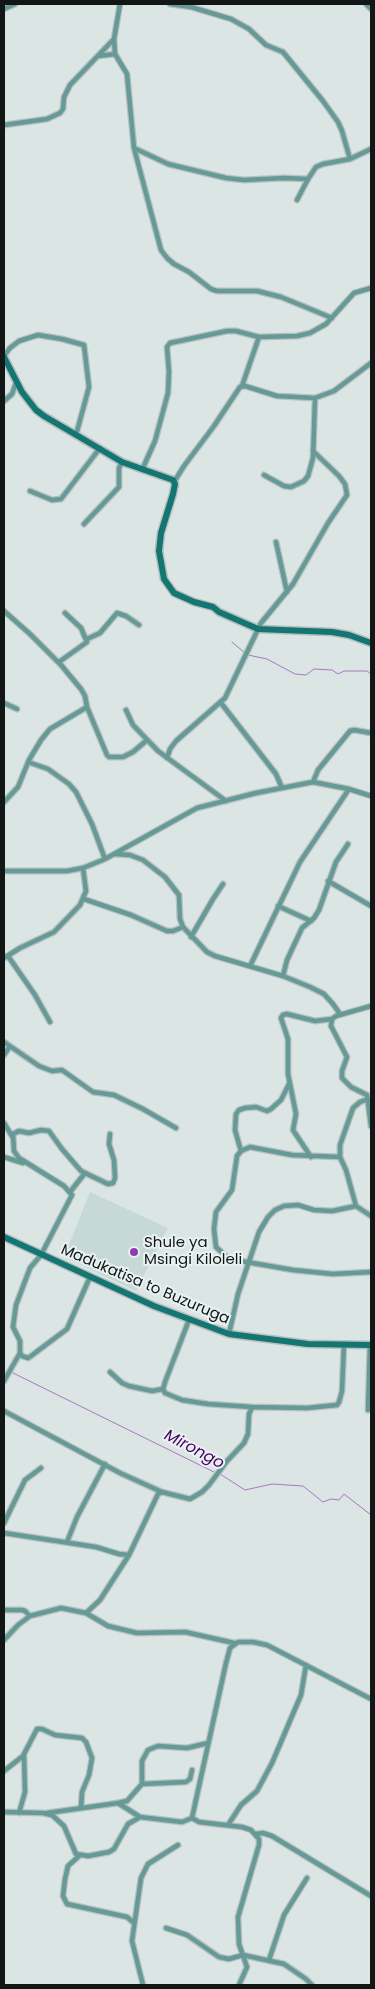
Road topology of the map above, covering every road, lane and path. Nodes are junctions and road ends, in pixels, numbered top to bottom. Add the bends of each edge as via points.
1 (15, 4) edge
2 (120, 4) edge
3 (170, 4) edge
4 (368, 4) edge
5 (4, 9) edge
6 (371, 9) edge
7 (114, 39) junction
8 (115, 54) junction
9 (98, 56) junction
10 (4, 125) edge
11 (134, 148) junction
12 (371, 149) edge
13 (350, 159) junction
14 (308, 179) junction
15 (297, 200) dead end
16 (371, 288) edge
17 (332, 318) junction
18 (258, 338) junction
19 (4, 357) edge
20 (371, 363) edge
21 (16, 383) junction
22 (242, 386) junction
23 (315, 398) junction
24 (4, 401) edge
25 (76, 435) junction
26 (100, 448) junction
27 (313, 451) junction
28 (122, 462) junction
29 (142, 470) junction
30 (264, 475) dead end
31 (174, 482) junction
32 (30, 491) dead end
33 (84, 524) dead end
34 (276, 542) dead end
35 (287, 592) junction
36 (4, 611) edge
37 (65, 613) dead end
38 (139, 625) dead end
39 (258, 629) junction
40 (87, 639) junction
41 (371, 643) edge
42 (58, 662) junction
43 (4, 703) edge
44 (221, 703) junction
45 (87, 707) junction
46 (17, 709) dead end
47 (126, 710) dead end
48 (371, 733) edge
49 (147, 740) junction
50 (167, 758) junction
51 (28, 762) junction
52 (313, 782) junction
53 (282, 788) junction
54 (349, 788) junction
55 (371, 796) edge
56 (226, 801) junction
57 (4, 802) edge
58 (348, 844) dead end
59 (114, 854) junction
60 (105, 859) junction
61 (83, 868) junction
62 (4, 871) edge
63 (328, 882) junction
64 (224, 884) dead end
65 (84, 899) junction
66 (278, 906) junction
67 (371, 906) edge
68 (311, 921) junction
69 (183, 928) junction
70 (191, 937) junction
71 (6, 957) edge
72 (250, 966) junction
73 (283, 976) junction
74 (371, 1006) edge
75 (340, 1014) junction
76 (332, 1019) junction
77 (50, 1022) dead end
78 (4, 1042) edge
79 (10, 1046) junction
80 (4, 1055) edge
81 (290, 1083) junction
82 (368, 1099) junction
83 (4, 1123) edge
84 (371, 1126) edge
85 (176, 1128) dead end
86 (110, 1134) dead end
87 (13, 1137) junction
88 (241, 1151) junction
89 (4, 1157) edge
90 (311, 1157) junction
91 (340, 1157) junction
92 (24, 1163) junction
93 (85, 1173) junction
94 (70, 1192) junction
95 (356, 1206) junction
96 (371, 1216) edge
97 (4, 1237) edge
98 (41, 1255) junction
99 (250, 1261) junction
100 (371, 1272) edge
101 (90, 1277) junction
102 (189, 1320) junction
103 (229, 1334) junction
104 (344, 1344) junction
105 (371, 1345) edge
106 (20, 1352) junction
107 (110, 1372) dead end
108 (4, 1381) edge
109 (163, 1389) junction
110 (252, 1408) junction
111 (368, 1410) dead end
112 (4, 1411) edge
113 (105, 1464) junction
114 (41, 1468) dead end
115 (162, 1492) junction
116 (4, 1523) edge
117 (4, 1533) edge
118 (67, 1542) junction
119 (129, 1555) junction
120 (4, 1610) edge
121 (86, 1613) junction
122 (30, 1616) junction
123 (4, 1640) edge
124 (234, 1643) junction
125 (306, 1666) junction
126 (371, 1700) edge
127 (208, 1743) junction
128 (24, 1755) junction
129 (192, 1770) dead end
130 (4, 1771) edge
131 (142, 1784) junction
132 (118, 1803) junction
133 (82, 1808) junction
134 (4, 1812) edge
135 (19, 1813) junction
136 (44, 1813) junction
137 (140, 1817) junction
138 (192, 1818) junction
139 (228, 1825) junction
140 (256, 1834) junction
141 (178, 1846) dead end
142 (79, 1856) junction
143 (307, 1878) dead end
144 (371, 1896) edge
145 (134, 1924) junction
146 (166, 1928) dead end
147 (243, 1955) junction
148 (269, 1960) junction
149 (143, 1985) edge
150 (239, 1985) edge
151 (312, 1985) edge

1 - 5 street
2 - 7 street
3 - 13 street via 231,19 249,29 266,45 283,52 338,122
4 - 6 street
7 - 8 street
7 - 9 street
8 - 9 street
8 - 11 street via 127,79
9 - 10 street via 70,85 60,114
11 - 14 street via 168,164 226,178
11 - 17 street via 157,240 167,258 211,289 257,291
12 - 13 street
13 - 14 street via 316,167
14 - 15 street
16 - 17 street via 354,293
17 - 18 street via 310,334
18 - 22 street
18 - 29 street via 227,331 168,345 168,393
19 - 21 street
19 - 25 street via 19,341 38,335 84,345 89,387
20 - 23 street via 334,391
21 - 24 street via 12,394
21 - 25 street via 36,410
22 - 23 street via 277,396
22 - 31 street
23 - 27 street
25 - 26 street
26 - 28 street
26 - 32 street via 61,499 52,500
27 - 30 street via 308,476 296,485 284,486
27 - 35 street via 339,476 347,495
28 - 29 street
28 - 33 street via 120,486
29 - 31 street
31 - 39 street via 159,542 161,572 167,586 184,598 212,607
34 - 35 street
35 - 39 street
36 - 42 street
37 - 40 street via 81,628
38 - 40 street via 117,613 100,633
39 - 41 street via 332,632
39 - 44 street
40 - 42 street via 82,647
42 - 45 street via 82,689
43 - 46 street
44 - 50 street via 176,741
44 - 53 street via 276,774
45 - 49 street via 109,757 129,755
45 - 51 street via 50,729
47 - 49 street via 133,725
48 - 52 street via 350,731 318,770
49 - 50 street
50 - 56 street
51 - 57 street via 18,787
51 - 60 street via 48,769 72,788 92,824
52 - 53 street
52 - 54 street
53 - 56 street
54 - 55 street
54 - 66 street via 300,862
56 - 59 street via 187,813
58 - 63 street
59 - 60 street
59 - 69 street via 136,857 165,877 178,895
60 - 61 street
61 - 62 street
61 - 65 street
63 - 67 street
63 - 68 street via 324,899
64 - 70 street
65 - 69 street via 167,931
65 - 71 street via 54,932
66 - 68 street
66 - 72 street
68 - 73 street via 302,928
69 - 70 street
70 - 72 street via 214,956
71 - 77 street via 35,995
72 - 73 street
73 - 75 street via 324,994
74 - 75 street
75 - 76 street
76 - 81 street via 315,1021 287,1014 282,1016 288,1039
76 - 82 street via 331,1026 347,1057 342,1078
78 - 79 street
79 - 80 street
79 - 85 street via 39,1066 52,1072 62,1070 93,1092 114,1095
81 - 88 street via 281,1100 271,1109 245,1108 236,1114 235,1130
81 - 90 street via 296,1118 292,1130
82 - 84 street
82 - 91 street via 353,1108 340,1145
83 - 87 street
86 - 93 street via 109,1144 115,1163 114,1182 108,1184
87 - 92 street via 14,1151
87 - 93 street via 19,1131 49,1131
88 - 90 street via 250,1147
88 - 99 street via 236,1161 232,1190 216,1212 214,1240 225,1257
89 - 92 street
90 - 91 street
91 - 95 street
92 - 94 street
93 - 94 street
94 - 98 street via 71,1198
95 - 96 street
95 - 99 street via 314,1210 298,1205 275,1210 259,1232
97 - 98 street, Madukatisa to Buzuruga
98 - 101 street, Madukatisa to Buzuruga
98 - 106 street via 30,1268 16,1305 13,1321
99 - 100 street via 333,1274
99 - 103 street via 232,1313
101 - 102 street, Madukatisa to Buzuruga
101 - 106 street via 65,1332 28,1358
102 - 103 street, Madukatisa to Buzuruga
102 - 109 street
103 - 104 street, Madukatisa to Buzuruga via 280,1342
104 - 105 street, Madukatisa to Buzuruga
104 - 110 street via 342,1391 337,1405
105 - 111 street
106 - 108 street
107 - 109 street via 129,1386 152,1391
109 - 110 street via 169,1396 182,1400
110 - 115 street via 244,1443 202,1492 190,1499
112 - 113 street
113 - 115 street
113 - 118 street via 76,1517
114 - 116 street via 25,1480
115 - 119 street via 156,1498
117 - 118 street
118 - 119 street
119 - 121 street via 100,1600
120 - 122 street via 25,1610
121 - 122 street via 61,1608
121 - 124 street via 108,1626 137,1633 185,1632
122 - 123 street
124 - 125 street via 243,1641 267,1646
124 - 127 street via 226,1663
125 - 126 street
125 - 139 street via 301,1695 275,1758 257,1790 241,1805
127 - 131 street via 187,1748 158,1746 148,1750 142,1762
127 - 138 street
128 - 130 street
128 - 133 street via 37,1729 84,1739 92,1758 82,1792
128 - 135 street via 25,1792
129 - 131 street via 186,1782
131 - 132 street via 128,1801
132 - 133 street
132 - 137 street
133 - 136 street
134 - 135 street
135 - 136 street
136 - 142 street via 60,1822
137 - 138 street via 182,1822
137 - 142 street via 131,1822 114,1849
138 - 139 street via 199,1822
139 - 140 street
140 - 144 street via 272,1836
140 - 147 street via 259,1845 238,1917 239,1944
141 - 145 street via 152,1860 142,1872
142 - 145 street via 68,1866 63,1896 67,1904 127,1917
143 - 148 street via 284,1916
145 - 149 street via 132,1941
146 - 147 street via 189,1936 219,1957 229,1959
147 - 148 street
147 - 150 street via 247,1967
148 - 151 street via 288,1966

